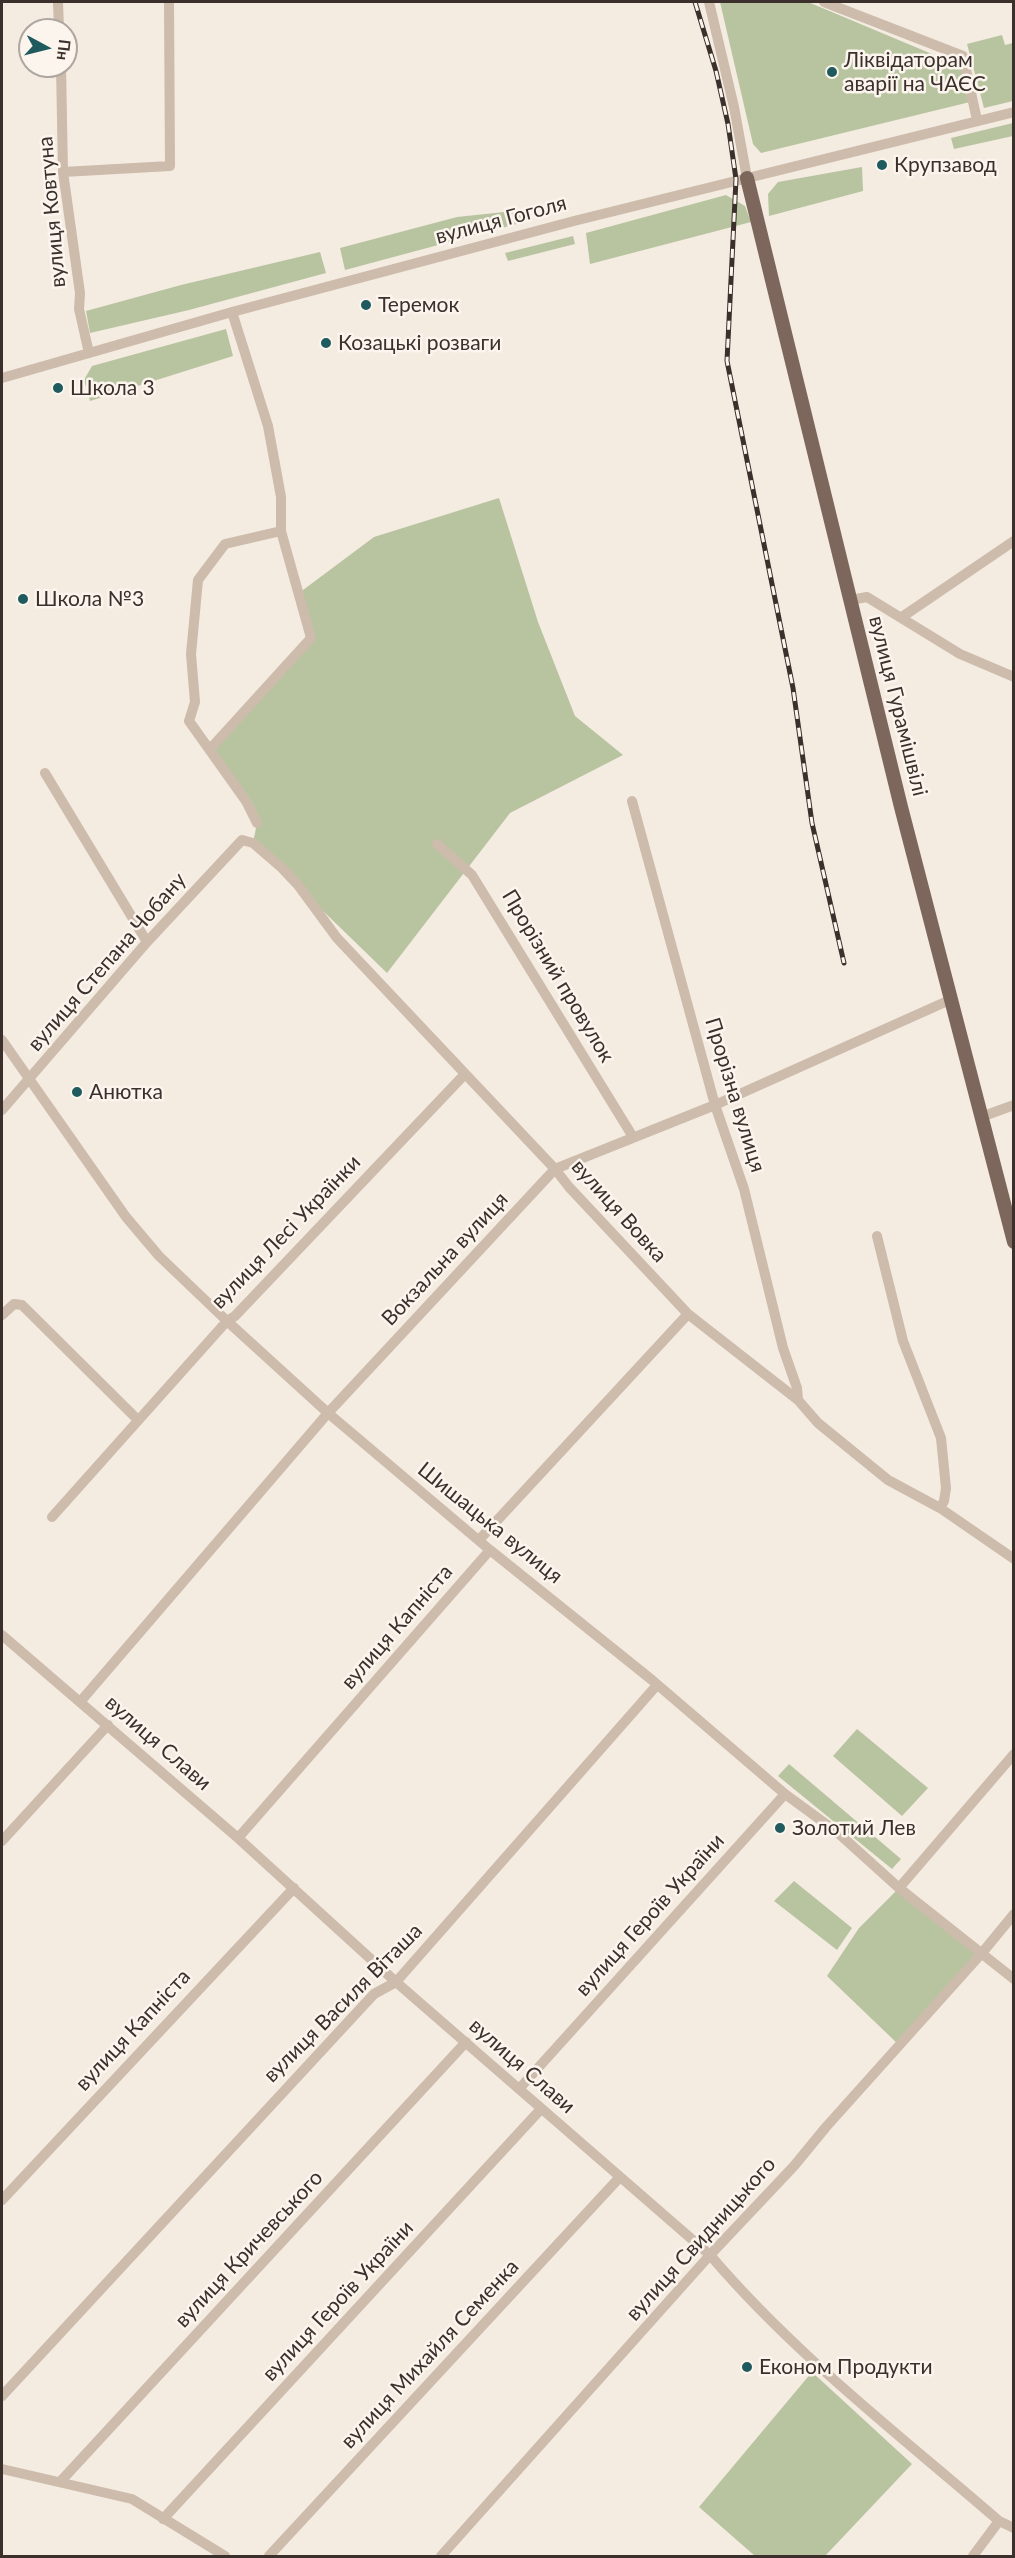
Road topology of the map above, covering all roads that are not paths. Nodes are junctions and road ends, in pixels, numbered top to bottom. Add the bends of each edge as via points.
1 (58, 2) edge
2 (169, 2) edge
3 (709, 2) edge
4 (824, 2) edge
5 (59, 18) edge
6 (61, 78) edge
7 (1014, 112) edge
8 (977, 120) junction
9 (63, 172) junction
10 (747, 178) junction
11 (232, 312) junction
12 (90, 353) junction
13 (2, 378) edge
14 (281, 531) junction
15 (1014, 541) edge
16 (850, 600) junction
17 (902, 617) junction
18 (1014, 677) edge
19 (210, 749) junction
20 (45, 773) dead end
21 (632, 801) dead end
22 (257, 823) dead end
23 (242, 840) joint
24 (437, 844) dead end
25 (147, 942) junction
26 (952, 999) junction
27 (2, 1040) edge
28 (465, 1074) junction
29 (29, 1080) junction
30 (715, 1105) junction
31 (1014, 1105) edge
32 (2, 1110) edge
33 (981, 1117) junction
34 (633, 1137) junction
35 (555, 1169) junction
36 (877, 1236) dead end
37 (1013, 1240) edge
38 (688, 1314) junction
39 (2, 1315) edge
40 (227, 1321) junction
41 (798, 1400) junction
42 (328, 1413) junction
43 (138, 1420) junction
44 (940, 1508) junction
45 (52, 1517) dead end
46 (479, 1540) junction
47 (490, 1550) junction
48 (1014, 1559) edge
49 (2, 1635) edge
50 (657, 1684) junction
51 (80, 1702) junction
52 (108, 1725) junction
53 (1014, 1754) edge
54 (785, 1794) junction
55 (238, 1838) junction
56 (2, 1840) edge
57 (294, 1888) junction
58 (899, 1888) junction
59 (1014, 1914) edge
60 (985, 1950) junction
61 (1014, 1979) edge
62 (396, 1982) junction
63 (466, 2042) junction
64 (519, 2089) junction
65 (542, 2109) junction
66 (620, 2177) junction
67 (2, 2200) edge
68 (710, 2255) junction
69 (2, 2396) edge
70 (2, 2469) edge
71 (60, 2482) junction
72 (164, 2519) junction
73 (999, 2522) junction
74 (1014, 2528) edge
75 (225, 2556) edge
76 (269, 2556) edge
77 (441, 2556) edge
78 (973, 2556) edge

1 - 5 street
2 - 9 street via 170,166
3 - 10 street
4 - 8 street via 963,57
6 - 9 street, вулиця Ковтуна
7 - 8 street, вулиця Гоголя
8 - 10 street, вулиця Гоголя
9 - 12 street, вулиця Ковтуна via 79,309
10 - 11 street, вулиця Гоголя
10 - 16 main road, вулиця Гурамішвілі
11 - 12 street, вулиця Гоголя
11 - 14 street via 268,426 281,497
12 - 13 street, вулиця Гоголя
14 - 19 street via 311,638
14 - 19 street via 225,544 198,580 191,654 195,702 189,721
15 - 17 street
16 - 17 street via 867,597
16 - 26 main road, вулиця Гурамішвілі
17 - 18 street via 960,654
19 - 22 street
20 - 25 street
21 - 30 street, Прорізна вулиця
23 - 25 street, вулиця Степана Чобану
23 - 28 street, вулиця Вовка via 253,843 284,871 337,938
24 - 34 street, Прорізний провулок via 477,882
25 - 29 street, вулиця Степана Чобану
26 - 30 street, Вокзальна вулиця
26 - 33 main road, вулиця Гурамішвілі
27 - 29 street, Шишацька вулиця
28 - 35 street, вулиця Вовка
28 - 40 street, вулиця Лесі Українки
29 - 32 street, вулиця Степана Чобану
29 - 40 street, Шишацька вулиця via 126,1217 159,1256
30 - 34 street, Вокзальна вулиця
30 - 41 street, Прорізна вулиця via 744,1189
31 - 33 street
33 - 37 main road, вулиця Гурамішвілі
34 - 35 street, Вокзальна вулиця
35 - 38 street, вулиця Вовка
35 - 42 street, Вокзальна вулиця
36 - 44 street via 903,1341 941,1438 946,1488
38 - 41 street, вулиця Вовка
38 - 46 street
39 - 43 street via 14,1304 22,1305
40 - 42 street, Шишацька вулиця
40 - 43 street, вулиця Лесі Українки
41 - 44 street, вулиця Вовка via 818,1422 888,1479
42 - 46 street, Шишацька вулиця
42 - 51 street, Вокзальна вулиця
43 - 45 street, вулиця Лесі Українки
44 - 48 street, вулиця Вовка
46 - 47 street, Шишацька вулиця
47 - 50 street, Шишацька вулиця
47 - 55 street, вулиця Капніста
49 - 51 street, вулиця Слави
50 - 54 street, Шишацька вулиця
50 - 62 street, вулиця Василя Віташа
51 - 52 street, вулиця Слави
52 - 55 street, вулиця Слави
52 - 56 street
53 - 58 street
54 - 58 street, Шишацька вулиця via 837,1832
54 - 64 street, вулиця Героїв України
55 - 57 street, вулиця Слави
57 - 62 street, вулиця Слави
57 - 67 street, вулиця Капніста
58 - 60 street, Шишацька вулиця
59 - 60 street, вулиця Свидницького
60 - 61 street, Шишацька вулиця
60 - 68 street, вулиця Свидницького via 825,2127 795,2166
62 - 63 street, вулиця Слави
62 - 69 street, вулиця Василя Віташа via 374,1994
63 - 64 street, вулиця Слави
63 - 71 street, вулиця Кричевського
64 - 65 street, вулиця Слави
65 - 66 street, вулиця Слави
65 - 72 street, вулиця Героїв України
66 - 68 street, вулиця Слави
66 - 76 street, вулиця Михайля Семенка
68 - 73 street, вулиця Слави via 745,2297 795,2345
68 - 77 street, вулиця Свидницького
70 - 71 street
71 - 72 street via 132,2499
72 - 75 street
73 - 74 street, вулиця Слави
73 - 78 street

